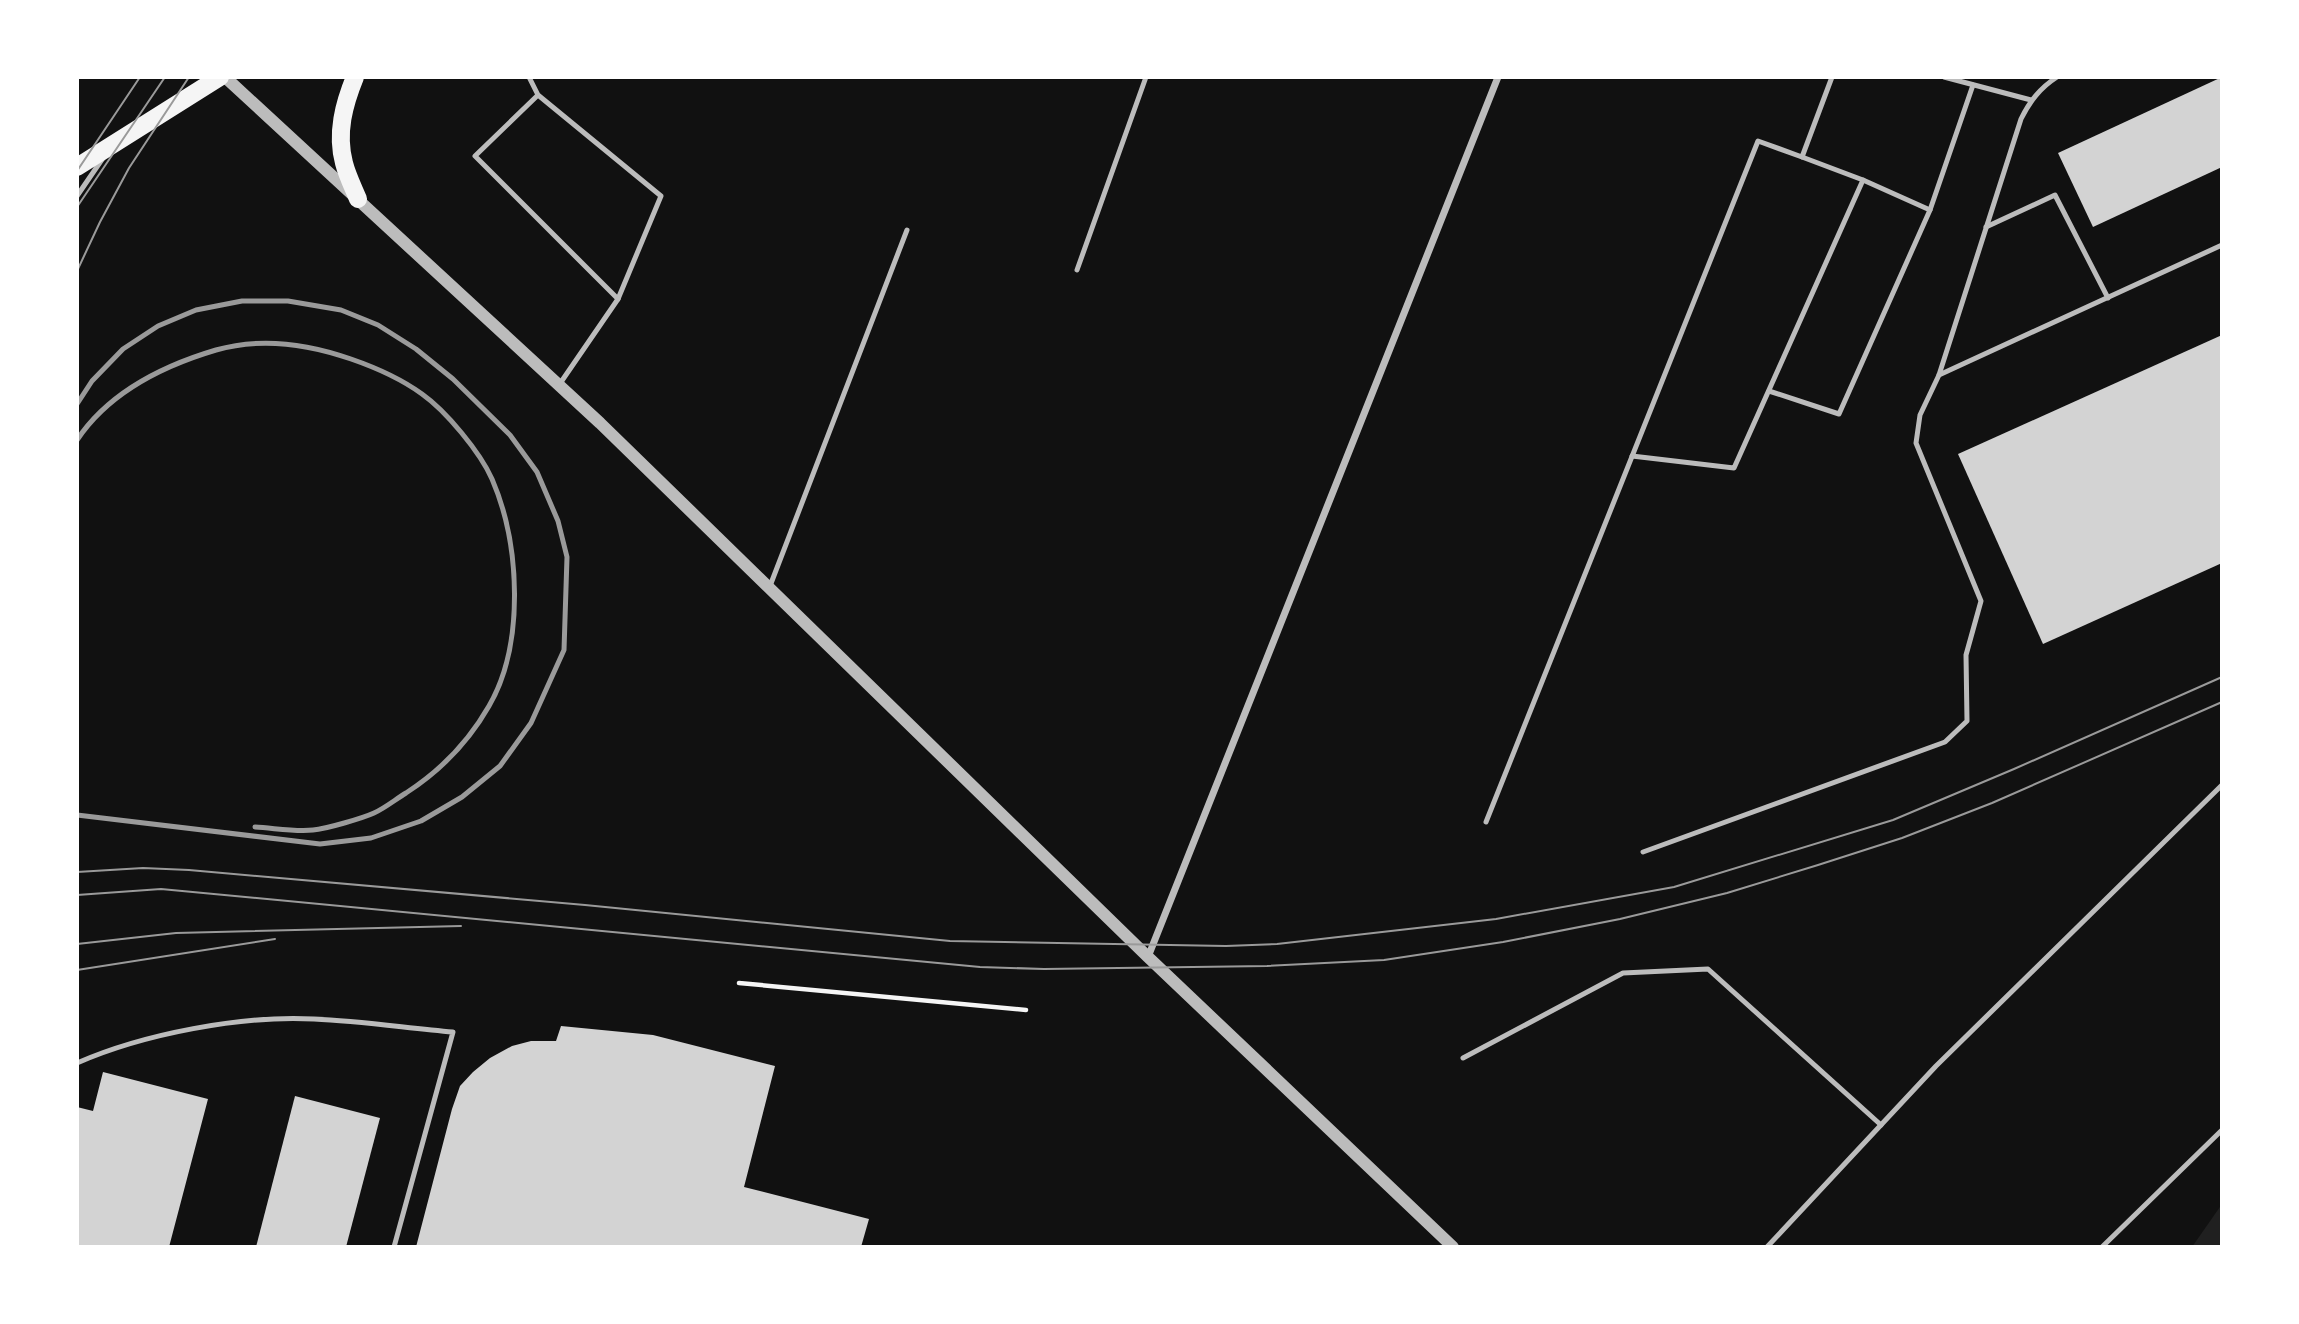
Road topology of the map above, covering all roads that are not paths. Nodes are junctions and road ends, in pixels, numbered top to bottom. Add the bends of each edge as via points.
1 (220, 77) edge
2 (225, 77) edge
3 (355, 77) edge
4 (529, 77) edge
5 (1146, 77) edge
6 (1498, 77) edge
7 (1832, 77) edge
8 (1944, 77) edge
9 (2057, 77) edge
10 (1973, 85) junction
11 (538, 94) junction
12 (2031, 100) junction
13 (112, 145) junction
14 (1802, 158) junction
15 (77, 167) edge
16 (1863, 180) junction
17 (77, 196) edge
18 (358, 199) junction
19 (1930, 210) junction
20 (1986, 227) junction
21 (906, 230) dead end
22 (2222, 245) edge
23 (1077, 270) dead end
24 (2108, 298) junction
25 (618, 299) junction
26 (1939, 375) junction
27 (559, 385) junction
28 (1769, 391) junction
29 (1632, 456) junction
30 (769, 588) junction
31 (2222, 785) edge
32 (1486, 822) dead end
33 (1643, 852) dead end
34 (1148, 957) junction
35 (1463, 1058) dead end
36 (77, 1063) edge
37 (1881, 1125) junction
38 (2222, 1130) edge
39 (394, 1247) edge
40 (1452, 1247) edge
41 (1767, 1247) edge
42 (2102, 1247) edge

1 - 13 main road
2 - 18 street
3 - 18 main road via 344,102 341,133 343,162
4 - 11 lane
5 - 23 lane
6 - 34 street
7 - 14 lane
8 - 10 lane
9 - 12 lane
10 - 12 lane
10 - 19 lane
11 - 25 lane via 661,196
11 - 25 lane via 475,156
12 - 20 lane
13 - 15 main road
13 - 17 lane
14 - 16 lane
14 - 29 lane via 1758,141
16 - 19 lane
16 - 28 lane
18 - 27 street
19 - 28 lane via 1839,414
20 - 24 lane via 2055,195
20 - 26 lane
21 - 30 lane
22 - 24 lane
24 - 26 lane
25 - 27 lane
26 - 33 lane via 1920,415 1916,443 1981,601 1966,655 1967,721 1945,742
27 - 30 street
28 - 29 lane via 1734,468
29 - 32 lane
30 - 34 street
31 - 37 lane
34 - 40 street
35 - 37 lane via 1623,973 1709,969
36 - 39 lane via 166,1035 256,1021 312,1019 453,1032
37 - 41 lane
38 - 42 lane

